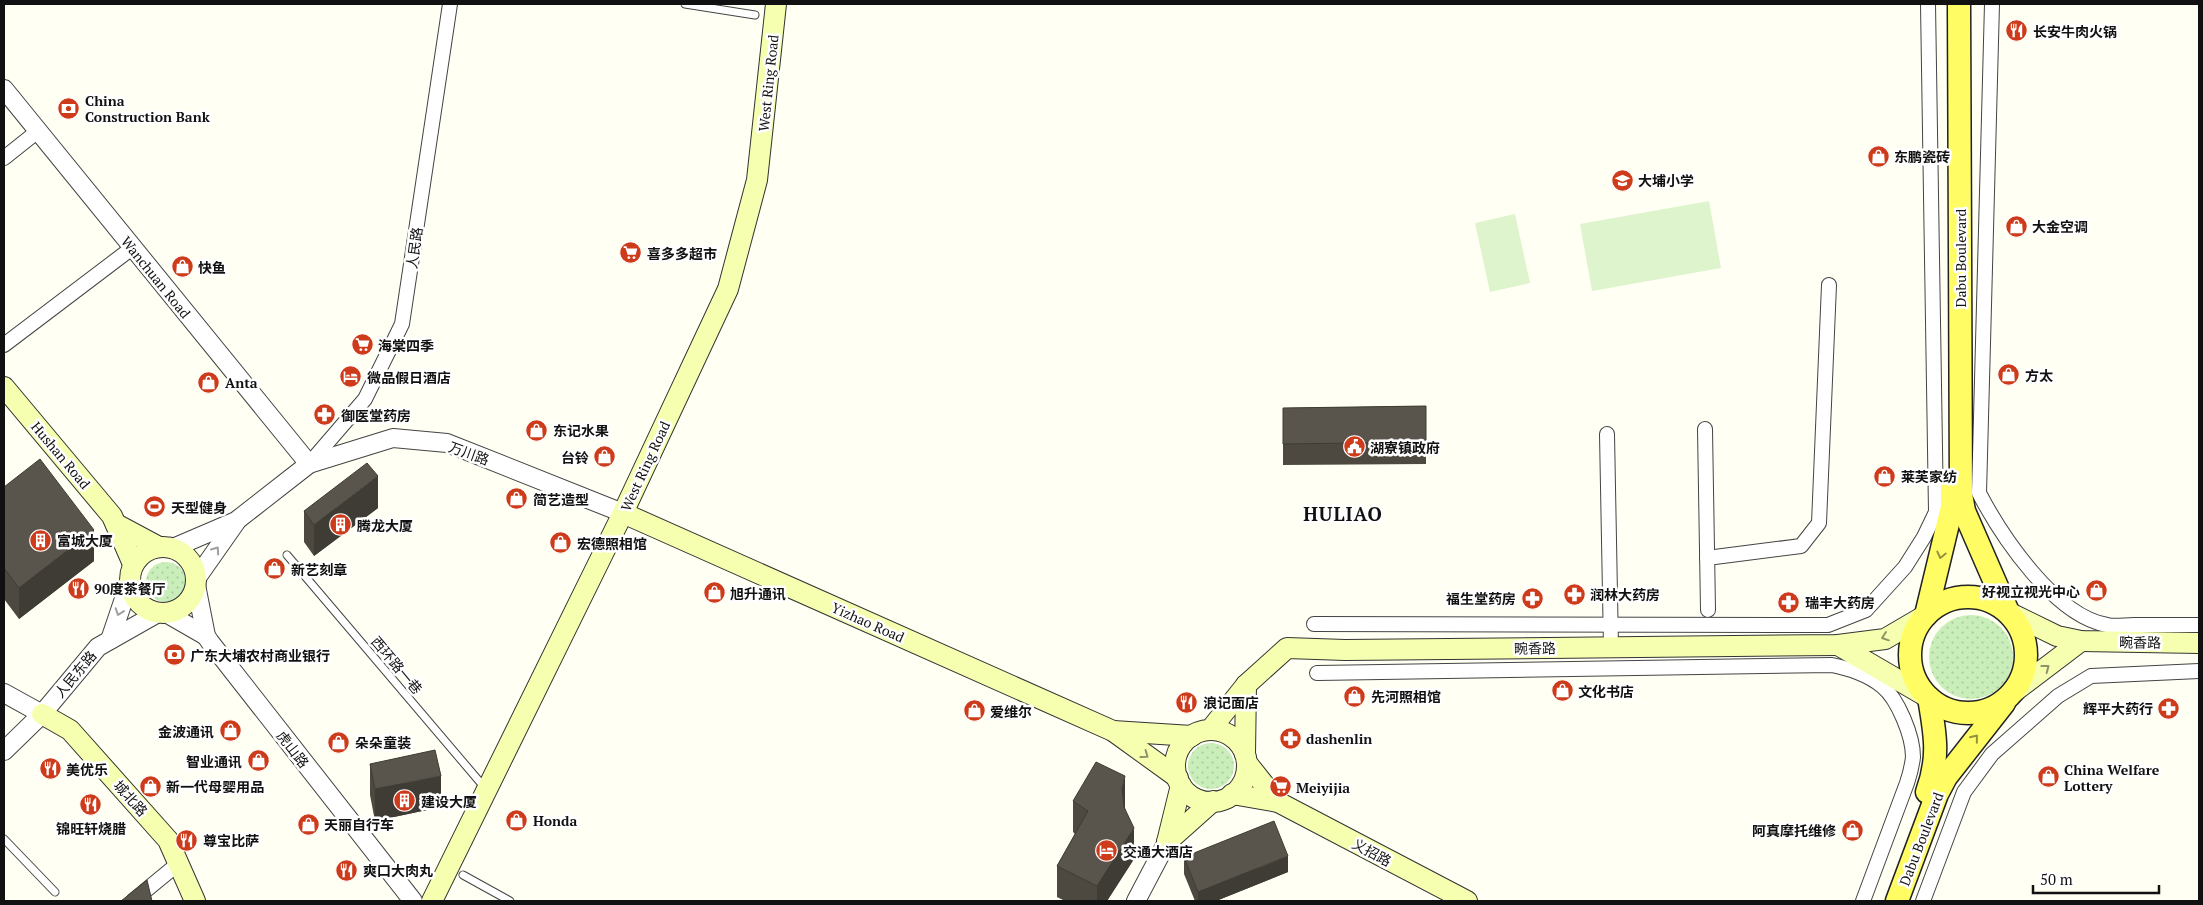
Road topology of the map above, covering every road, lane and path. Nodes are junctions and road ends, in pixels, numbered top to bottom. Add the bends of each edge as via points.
1 (450, 4) edge
2 (685, 4) edge
3 (776, 4) edge
4 (1928, 4) edge
5 (1952, 4) edge
6 (1959, 4) edge
7 (1992, 4) edge
8 (755, 15) dead end
9 (4, 89) edge
10 (38, 131) junction
11 (4, 158) edge
12 (132, 248) junction
13 (1829, 285) dead end
14 (4, 345) edge
15 (4, 387) edge
16 (1704, 429) dead end
17 (1607, 434) dead end
18 (309, 464) junction
19 (1958, 509) junction
20 (623, 513) junction
21 (236, 521) junction
22 (116, 524) junction
23 (166, 547) junction
24 (287, 555) dead end
25 (1707, 558) junction
26 (133, 564) junction
27 (196, 582) junction
28 (129, 584) junction
29 (1708, 610) dead end
30 (2008, 612) junction
31 (162, 613) junction
32 (1926, 616) junction
33 (1314, 624) dead end
34 (1611, 624) junction
35 (2199, 625) edge
36 (206, 636) junction
37 (110, 640) junction
38 (2081, 641) junction
39 (2199, 643) edge
40 (1838, 645) junction
41 (1611, 647) junction
42 (2199, 671) edge
43 (1317, 673) dead end
44 (1246, 684) junction
45 (4, 692) edge
46 (2011, 694) junction
47 (1929, 698) junction
48 (42, 714) junction
49 (1113, 731) junction
50 (1201, 733) junction
51 (4, 750) edge
52 (1246, 759) junction
53 (1939, 777) junction
54 (1179, 782) junction
55 (487, 790) junction
56 (1232, 794) junction
57 (1213, 801) junction
58 (1278, 802) junction
59 (4, 840) edge
60 (1166, 842) junction
61 (178, 863) junction
62 (463, 875) dead end
63 (54, 892) dead end
64 (133, 901) edge
65 (195, 901) edge
66 (413, 901) edge
67 (432, 901) edge
68 (510, 901) edge
69 (1136, 901) edge
70 (1467, 901) edge
71 (1863, 901) edge
72 (1888, 901) edge
73 (1898, 901) edge
74 (1923, 901) edge

1 - 18 street, 人民路 via 402,324 365,399
2 - 8 lane
3 - 20 main road, West Ring Road via 757,180 728,288
4 - 34 street via 1936,512 1924,537 1905,567 1866,610 1828,625
5 - 19 main road, Dabu Boulevard
6 - 19 main road, Dabu Boulevard via 1961,494
7 - 35 street via 1979,494 2027,567 2065,605 2107,625
9 - 10 street, Wanchuan Road
10 - 11 street
10 - 12 street, Wanchuan Road
12 - 14 street
12 - 18 street, Wanchuan Road
13 - 25 street via 1819,523 1801,546
15 - 22 main road, Hushan Road
16 - 25 street
17 - 34 street
18 - 20 street, 万川路 via 393,438 447,443
18 - 21 street
19 - 30 main road
19 -> 32 main road
20 - 49 main road, Yizhao Road
20 - 55 main road, West Ring Road
21 - 23 street
27 -> 21 street
22 - 23 main road
22 - 26 main road
23 - 26 main road via 148,550
23 - 27 main road via 187,556 194,568
24 - 55 lane, 西环路一巷
25 - 29 street
26 - 28 main road
27 - 31 main road via 184,606
27 - 36 street, 虎山路
28 - 31 main road via 140,605
28 -> 37 street
30 - 32 main road via 1989,600 1966,597 1944,602
30 - 38 main road, 畹香路 via 2057,636
30 - 46 main road via 2021,630 2026,652 2023,675
31 - 36 street
31 - 37 street, 人民东路
32 -> 40 main road, 畹香路 via 1885,639
32 - 47 main road via 1914,635 1910,657 1916,679
33 - 34 street
34 - 41 street
36 - 66 street, 虎山路
37 - 48 street, 人民东路 via 98,646
38 - 39 main road, 畹香路
46 -> 38 main road
40 - 41 main road, 畹香路
40 - 47 main road
41 - 44 main road, 畹香路 via 1287,648
42 - 74 street via 2091,676 2058,696 1992,754 1964,792
43 - 71 street via 1832,665 1856,671 1883,687 1900,710 1913,755 1912,769
44 - 50 main road, 畹香路
44 - 52 main road
45 - 48 street
46 - 47 main road via 1993,708 1971,713 1948,710
53 -> 46 main road
47 - 53 main road
48 - 51 street, 人民东路
48 - 61 main road, 城北路 via 70,730 168,840
49 - 50 main road
49 -> 54 main road
50 - 52 main road via 1227,733 1236,740
50 - 54 main road via 1185,741 1178,750 1175,761
52 - 56 main road via 1244,781
52 - 58 main road
53 - 72 main road, Dabu Boulevard
53 - 73 main road, Dabu Boulevard via 1937,794
54 - 57 main road via 1196,798
54 - 60 main road
55 - 67 main road, West Ring Road
56 - 57 main road
56 - 58 main road
57 - 60 main road
58 - 70 main road, 义招路
59 - 63 lane
60 - 69 street
61 - 64 street
61 - 65 main road, 城北路
62 - 68 lane

